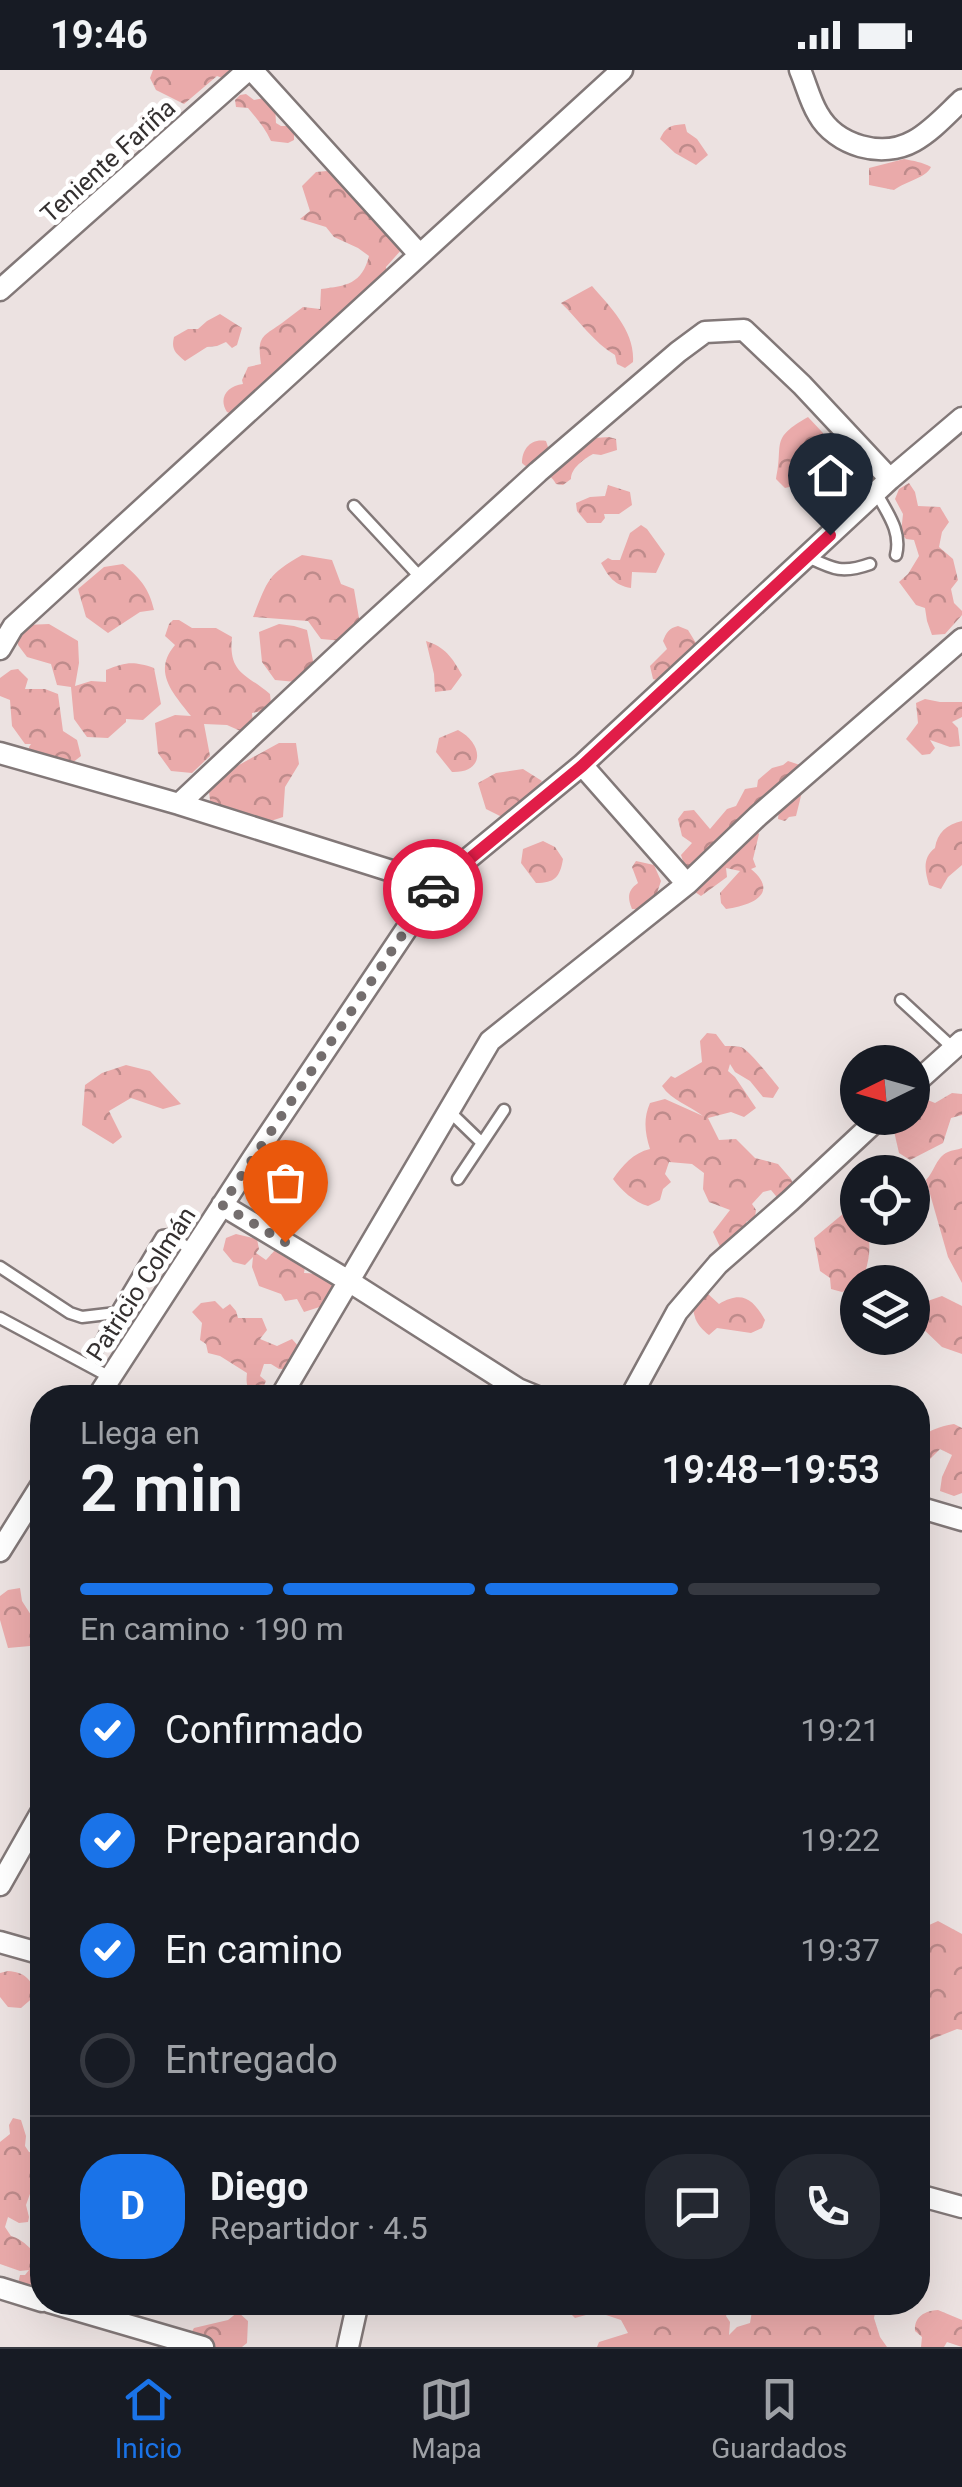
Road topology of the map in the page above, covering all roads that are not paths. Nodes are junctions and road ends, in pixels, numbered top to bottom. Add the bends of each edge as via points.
1 (250, 70) edge
2 (622, 70) edge
3 (800, 70) edge
4 (962, 100) edge
5 (419, 254) junction
6 (0, 290) edge
7 (962, 418) edge
8 (883, 486) junction
9 (354, 506) dead end
10 (896, 555) dead end
11 (807, 556) junction
12 (870, 564) dead end
13 (422, 579) junction
14 (962, 639) edge
15 (0, 648) edge
16 (0, 753) edge
17 (582, 766) junction
18 (180, 804) junction
19 (687, 884) junction
20 (436, 885) junction
21 (901, 1000) dead end
22 (957, 1044) edge
23 (930, 1069) edge
24 (504, 1110) dead end
25 (450, 1112) junction
26 (861, 1135) edge
27 (482, 1143) junction
28 (458, 1179) dead end
29 (222, 1205) junction
30 (192, 1251) junction
31 (0, 1267) edge
32 (347, 1280) junction
33 (116, 1313) junction
34 (0, 1318) edge
35 (89, 1365) junction
36 (110, 1378) junction
37 (105, 1385) edge
38 (287, 1385) edge
39 (512, 1385) edge
40 (637, 1385) edge
41 (30, 1503) edge
42 (930, 1511) edge
43 (962, 1520) edge
44 (0, 1551) edge
45 (30, 1832) edge
46 (0, 1885) edge
47 (0, 1942) edge
48 (30, 1951) edge
49 (930, 2198) edge
50 (962, 2207) edge
51 (0, 2288) edge
52 (30, 2297) edge
53 (91, 2315) edge
54 (355, 2315) edge
55 (203, 2347) edge
56 (348, 2347) edge

1 - 5 street
1 - 6 street, Teniente Fariña
2 - 5 street
3 - 4 street via 818,115 835,134 875,149 919,138
5 - 15 street via 13,627
7 - 8 street, Patricio Colmán
8 - 10 lane via 897,530
8 - 11 street, Patricio Colmán
8 - 13 street via 802,384 744,330 705,332
9 - 13 lane
11 - 12 lane via 835,570
11 - 17 street, Patricio Colmán
13 - 18 street
14 - 19 street
16 - 18 street
17 - 19 street
17 - 20 street, Patricio Colmán
18 - 20 street
19 - 25 street via 490,1041
20 - 29 street, Patricio Colmán
21 - 22 lane
22 - 23 street
24 - 27 lane
25 - 27 lane
25 - 32 street
26 - 40 street via 718,1264 677,1312
27 - 28 lane
29 - 30 street, Patricio Colmán
29 - 32 street
30 - 33 lane via 162,1236
30 - 36 street, Patricio Colmán
31 - 33 lane via 70,1313
32 - 38 street
32 - 39 street
33 - 35 lane
34 - 35 lane
35 - 36 lane
36 - 37 street, Patricio Colmán
41 - 44 street
42 - 43 street
45 - 46 street
47 - 48 street
49 - 50 street
51 - 52 street
53 - 55 street
54 - 56 street

